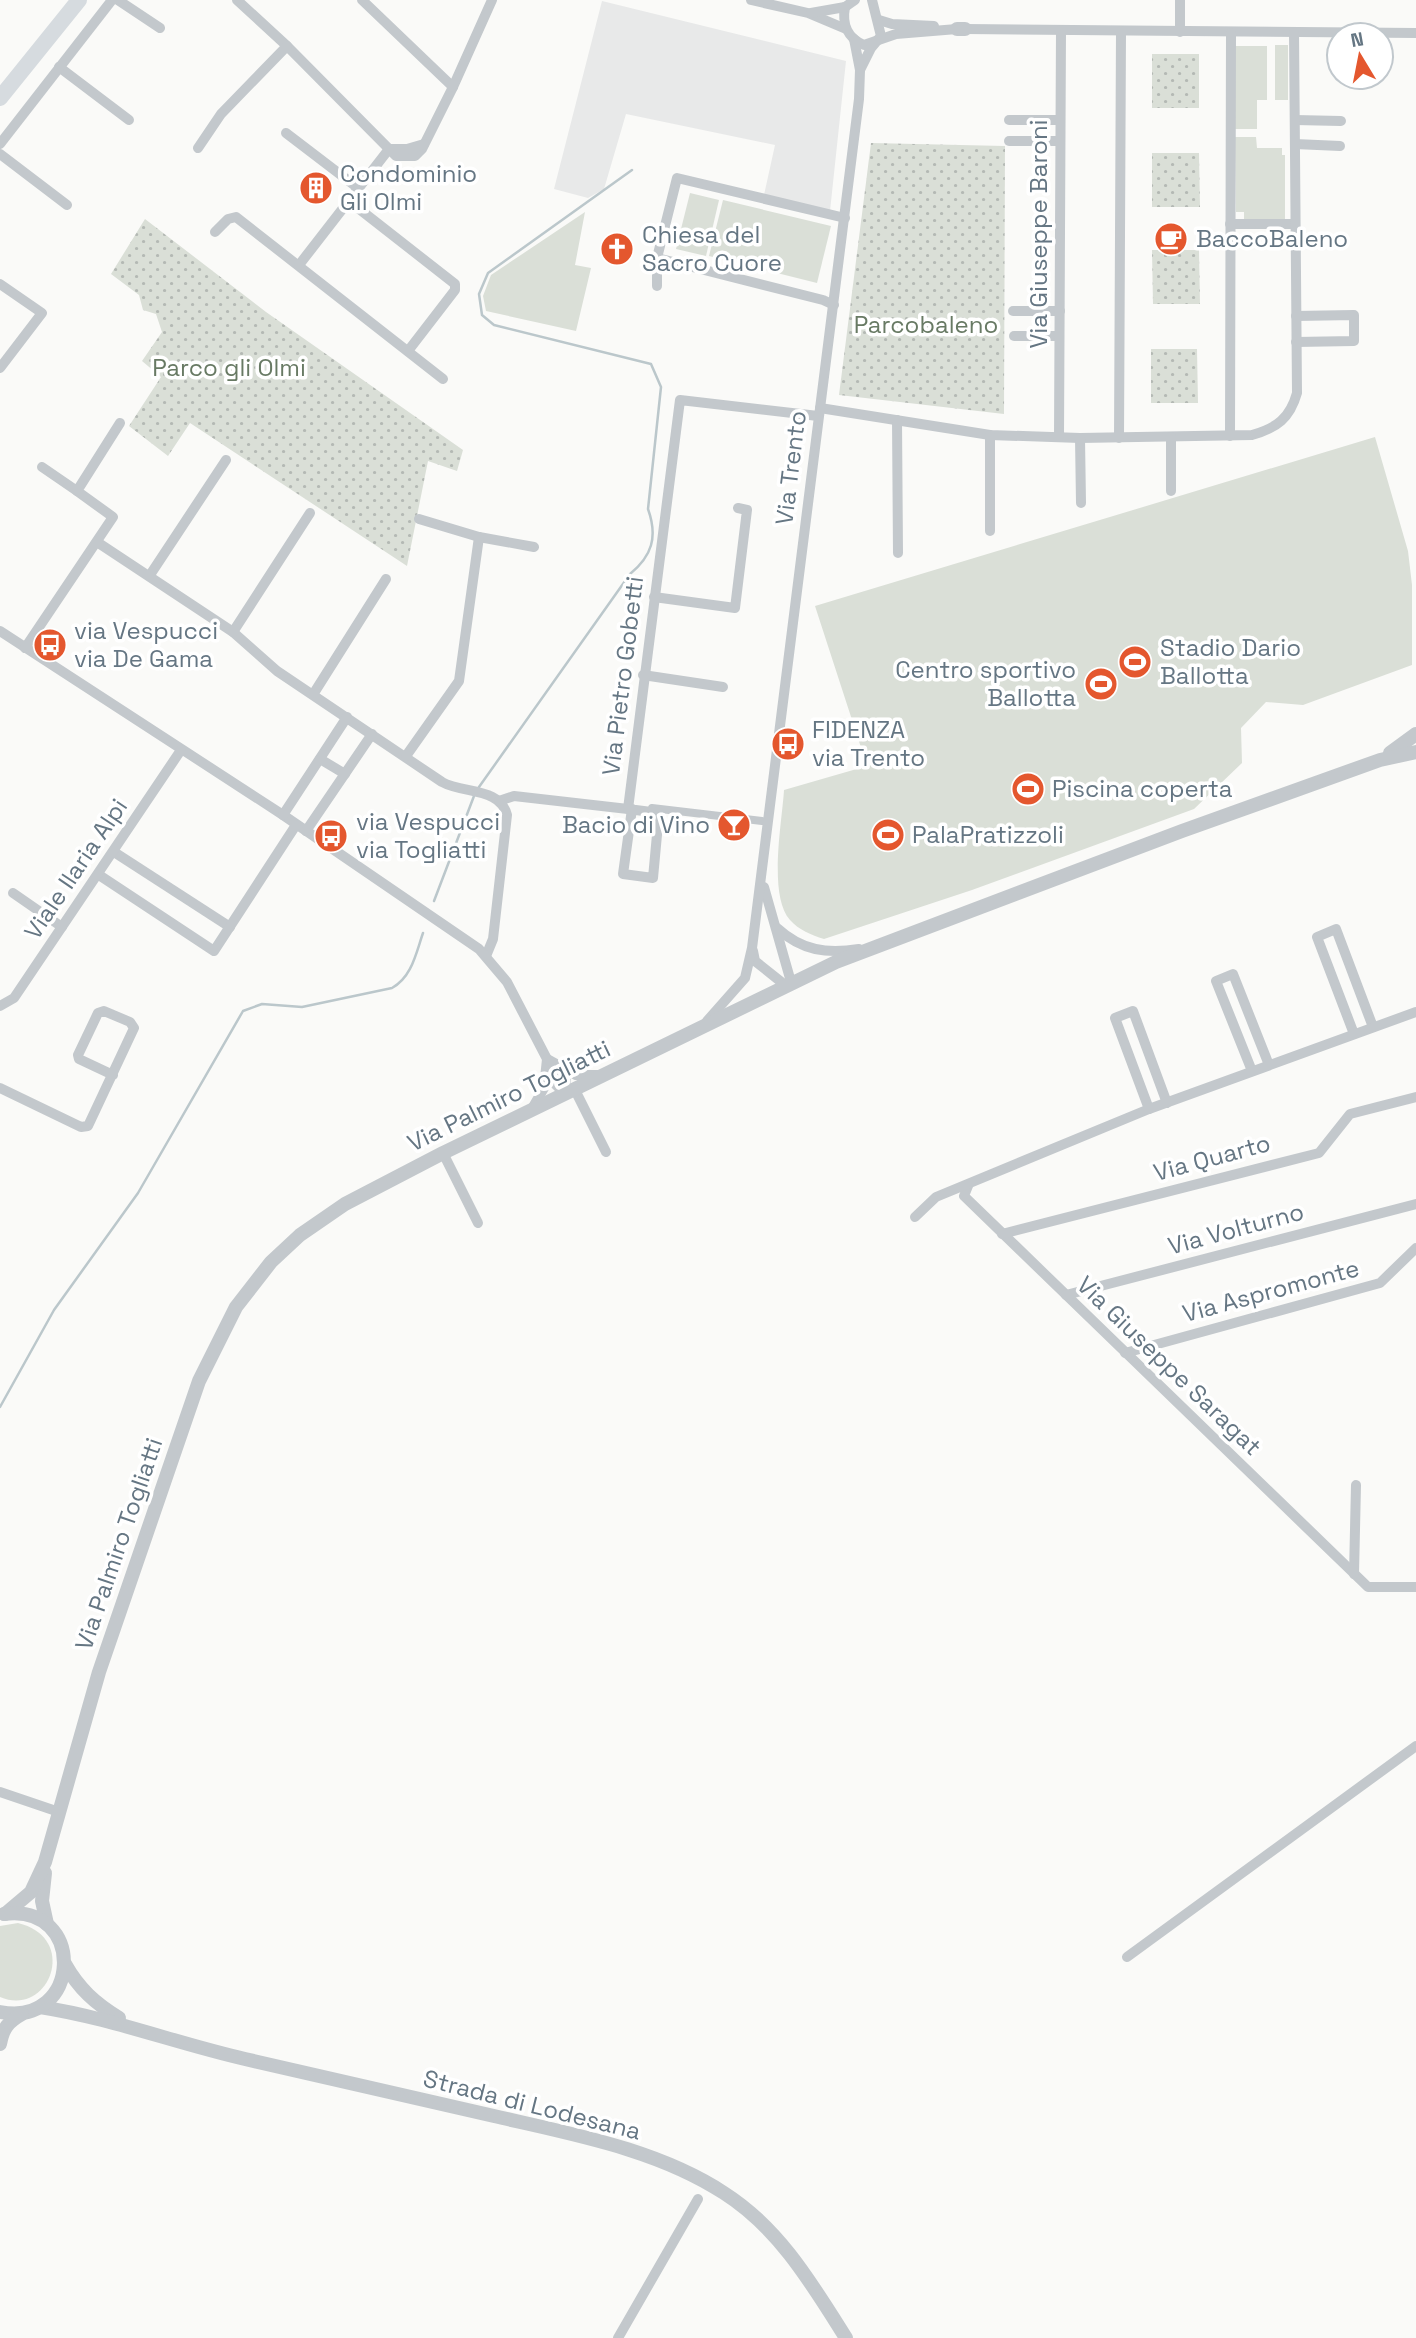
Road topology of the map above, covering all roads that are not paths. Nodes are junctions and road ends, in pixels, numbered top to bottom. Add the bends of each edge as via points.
1 (79, 0) edge
2 (112, 0) edge
3 (118, 0) edge
4 (237, 0) edge
5 (362, 0) edge
6 (751, 0) edge
7 (1180, 0) edge
8 (489, 2) edge
9 (851, 3) edge
10 (875, 10) edge
11 (808, 13) junction
12 (160, 28) dead end
13 (846, 29) junction
14 (961, 29) junction
15 (1061, 30) junction
16 (1121, 31) junction
17 (1180, 32) junction
18 (1231, 33) junction
19 (1294, 33) junction
20 (1416, 33) edge
21 (854, 39) junction
22 (876, 42) junction
23 (288, 46) junction
24 (59, 67) junction
25 (860, 70) junction
26 (453, 87) junction
27 (0, 98) edge
28 (129, 120) dead end
29 (1009, 120) dead end
30 (1060, 120) junction
31 (1295, 120) junction
32 (1341, 121) dead end
33 (286, 133) dead end
34 (1009, 141) dead end
35 (1060, 141) junction
36 (0, 144) edge
37 (1295, 144) junction
38 (1340, 146) dead end
39 (198, 148) dead end
40 (389, 149) junction
41 (0, 154) edge
42 (358, 188) junction
43 (349, 201) junction
44 (67, 205) dead end
45 (845, 218) junction
46 (1230, 224) junction
47 (1295, 224) junction
48 (215, 232) dead end
49 (657, 258) junction
50 (299, 265) junction
51 (0, 284) edge
52 (657, 286) dead end
53 (834, 305) junction
54 (1013, 311) dead end
55 (1060, 311) junction
56 (1296, 316) junction
57 (1014, 336) dead end
58 (1059, 336) junction
59 (1296, 342) junction
60 (408, 351) junction
61 (0, 368) edge
62 (443, 379) dead end
63 (819, 412) junction
64 (897, 420) junction
65 (120, 423) dead end
66 (990, 435) junction
67 (1230, 436) junction
68 (1171, 437) junction
69 (1059, 438) junction
70 (1080, 438) junction
71 (1119, 438) junction
72 (226, 460) dead end
73 (42, 467) dead end
74 (77, 491) junction
75 (1171, 491) dead end
76 (1081, 503) dead end
77 (738, 508) dead end
78 (310, 513) dead end
79 (419, 519) dead end
80 (990, 531) dead end
81 (479, 537) junction
82 (97, 542) junction
83 (534, 547) dead end
84 (898, 553) dead end
85 (150, 575) junction
86 (386, 579) dead end
87 (654, 597) junction
88 (0, 631) edge
89 (233, 632) junction
90 (25, 648) junction
91 (643, 675) junction
92 (723, 687) dead end
93 (314, 693) junction
94 (347, 717) junction
95 (372, 734) junction
96 (1416, 734) edge
97 (181, 750) junction
98 (1416, 752) edge
99 (406, 756) junction
100 (320, 760) junction
101 (1380, 760) junction
102 (345, 774) junction
103 (499, 801) junction
104 (629, 808) junction
105 (283, 815) junction
106 (762, 821) dead end
107 (301, 828) junction
108 (114, 852) junction
109 (762, 870) junction
110 (99, 874) junction
111 (13, 893) dead end
112 (774, 926) junction
113 (230, 927) junction
114 (62, 928) junction
115 (872, 947) junction
116 (752, 948) junction
117 (486, 956) junction
118 (788, 983) junction
119 (0, 1006) edge
120 (1416, 1013) edge
121 (1373, 1027) junction
122 (698, 1029) junction
123 (1354, 1034) junction
124 (547, 1059) junction
125 (1269, 1065) junction
126 (559, 1067) junction
127 (1252, 1072) junction
128 (602, 1074) junction
129 (113, 1075) junction
130 (547, 1076) junction
131 (0, 1088) edge
132 (569, 1090) junction
133 (1416, 1097) edge
134 (1167, 1103) junction
135 (534, 1107) junction
136 (1149, 1109) junction
137 (606, 1152) dead end
138 (443, 1153) junction
139 (968, 1186) junction
140 (1416, 1204) edge
141 (915, 1217) dead end
142 (478, 1223) dead end
143 (1002, 1234) junction
144 (1416, 1248) edge
145 (1066, 1295) junction
146 (1125, 1353) junction
147 (1356, 1485) dead end
148 (1354, 1574) junction
149 (1416, 1587) edge
150 (1416, 1746) edge
151 (0, 1791) edge
152 (59, 1812) junction
153 (46, 1861) junction
154 (2, 1914) edge
155 (47, 1924) junction
156 (1127, 1957) dead end
157 (65, 1964) junction
158 (40, 2007) junction
159 (0, 2012) edge
160 (24, 2013) junction
161 (139, 2029) junction
162 (0, 2045) edge
163 (698, 2199) dead end
164 (618, 2338) edge
165 (846, 2338) edge

1 - 27 main road
2 - 24 street
3 - 12 street
4 - 23 street
5 - 26 street
6 - 11 street
7 - 17 street
8 - 26 street
9 - 10 street
9 - 11 street
9 - 13 street
10 - 14 street via 892,24
10 - 22 street via 881,36
11 - 13 street
13 - 21 street
14 - 15 street
14 - 22 street via 896,34
15 - 16 street
15 - 30 street, Via Giuseppe Baroni
16 - 17 street
16 - 71 street
17 - 18 street
18 - 19 street
18 - 46 street
19 - 20 street
19 - 31 street
21 - 22 street via 864,44
21 - 25 street
22 - 25 street
23 - 39 street via 221,114
23 - 40 street
24 - 28 street
24 - 36 street
25 - 45 street, Via Trento
26 - 40 street via 424,144
29 - 30 street
30 - 35 street, Via Giuseppe Baroni
31 - 32 street
31 - 37 street
33 - 42 street
34 - 35 street
35 - 55 street, Via Giuseppe Baroni
37 - 38 street
37 - 47 street
40 - 42 street
41 - 44 street
42 - 43 street
43 - 50 street
43 - 60 street via 455,284
45 - 49 street via 677,178
45 - 53 street, Via Trento
46 - 47 street
46 - 67 street
47 - 56 street
48 - 50 street via 236,217
49 - 52 street
49 - 53 street
50 - 60 street
51 - 61 street via 42,313
53 - 63 street, Via Trento
54 - 55 street
55 - 58 street, Via Giuseppe Baroni
56 - 59 street
56 - 59 street via 1354,314 1354,341
57 - 58 street
58 - 69 street, Via Giuseppe Baroni
59 - 67 street, Via Pietro Gobetti via 1297,393 1284,421 1269,431
60 - 62 street
63 - 64 street, Via Pietro Gobetti
63 - 87 street, Via Pietro Gobetti via 680,400
63 - 109 street, Via Trento
64 - 66 street, Via Pietro Gobetti
64 - 84 street
65 - 74 street
66 - 69 street, Via Pietro Gobetti
66 - 80 street
67 - 68 street, Via Pietro Gobetti
68 - 71 street, Via Pietro Gobetti
68 - 75 street
69 - 70 street, Via Pietro Gobetti
70 - 71 street, Via Pietro Gobetti
70 - 76 street
72 - 85 street
73 - 74 street
74 - 82 street via 113,517
77 - 87 street via 747,510 735,608
78 - 89 street
79 - 81 street
81 - 83 street
81 - 99 street via 459,681
82 - 85 street
82 - 90 street
85 - 89 street
86 - 93 street
87 - 91 street, Via Pietro Gobetti
88 - 90 street
89 - 93 street via 277,671
90 - 97 street
91 - 92 street
91 - 104 street, Via Pietro Gobetti
93 - 94 street
94 - 95 street
94 - 100 street
95 - 99 street
95 - 102 street
96 - 101 street, Via Palmiro Togliatti
97 - 105 street
97 - 108 street, Viale Ilaria Alpi
98 - 101 street, Via Palmiro Togliatti
99 - 103 street via 442,782
100 - 102 street
100 - 105 street
101 - 115 street, Via Palmiro Togliatti
102 - 107 street
103 - 104 street, Via Pietro Gobetti via 514,796
103 - 117 street via 507,815 493,939
104 - 104 street via 659,813 653,878 623,874
104 - 106 street
105 - 107 street
107 - 113 street
107 - 117 street
108 - 110 street, Viale Ilaria Alpi
108 - 113 street
109 - 112 street, Via Trento
109 - 116 street, Via Trento
110 - 113 street via 214,951
110 - 114 street, Viale Ilaria Alpi
111 - 114 street
112 - 115 street via 790,940 825,952
112 - 118 street, Via Trento via 785,952
114 - 119 street, Viale Ilaria Alpi via 14,998
115 - 118 street, Via Palmiro Togliatti
116 - 118 street via 755,961
116 - 122 street, Via Trento via 739,986
117 - 124 street via 506,982
118 - 122 street, Via Palmiro Togliatti
120 - 121 street
121 - 123 street
121 - 123 street via 1336,929 1317,937
122 - 128 street, Via Palmiro Togliatti
123 - 125 street
124 - 126 street
124 - 130 street
125 - 127 street
125 - 127 street via 1233,974 1216,981
126 - 128 street via 576,1074
126 - 132 street
127 - 134 street
128 - 132 street, Via Palmiro Togliatti
129 - 129 street via 134,1028 104,1011 98,1013 78,1055
129 - 131 street via 91,1122 84,1127
130 - 132 street
130 - 135 street
132 - 135 street, Via Palmiro Togliatti
132 - 137 street
133 - 143 street, Via Quarto via 1350,1114 1319,1153
134 - 136 street
134 - 136 street via 1133,1011 1115,1018
135 - 138 street, Via Palmiro Togliatti
136 - 139 street
138 - 142 street
138 - 152 street, Via Palmiro Togliatti via 318,1221 271,1262 236,1307 199,1381 99,1672
139 - 141 street via 936,1197
139 - 143 street, Via Giuseppe Saragat via 964,1196
140 - 145 street, Via Volturno
143 - 145 street, Via Giuseppe Saragat
144 - 146 street, Via Aspromonte via 1380,1283
145 - 146 street, Via Giuseppe Saragat
146 - 148 street, Via Giuseppe Saragat
147 - 148 street
148 - 149 street, Via Giuseppe Saragat via 1368,1587
150 - 156 street
151 - 152 street
152 - 153 street, Via Palmiro Togliatti
153 - 154 street via 31,1892
153 - 155 street via 42,1901
154 - 155 street via 27,1914
155 - 157 street via 61,1942
157 - 158 street via 55,1993
157 - 161 street via 92,2001
158 - 160 street
158 - 161 street
159 - 160 street
160 - 162 street via 3,2029
161 - 165 street, Strada di Lodesana via 218,2053 562,2132 684,2172 724,2193 776,2237 803,2269
163 - 164 street

